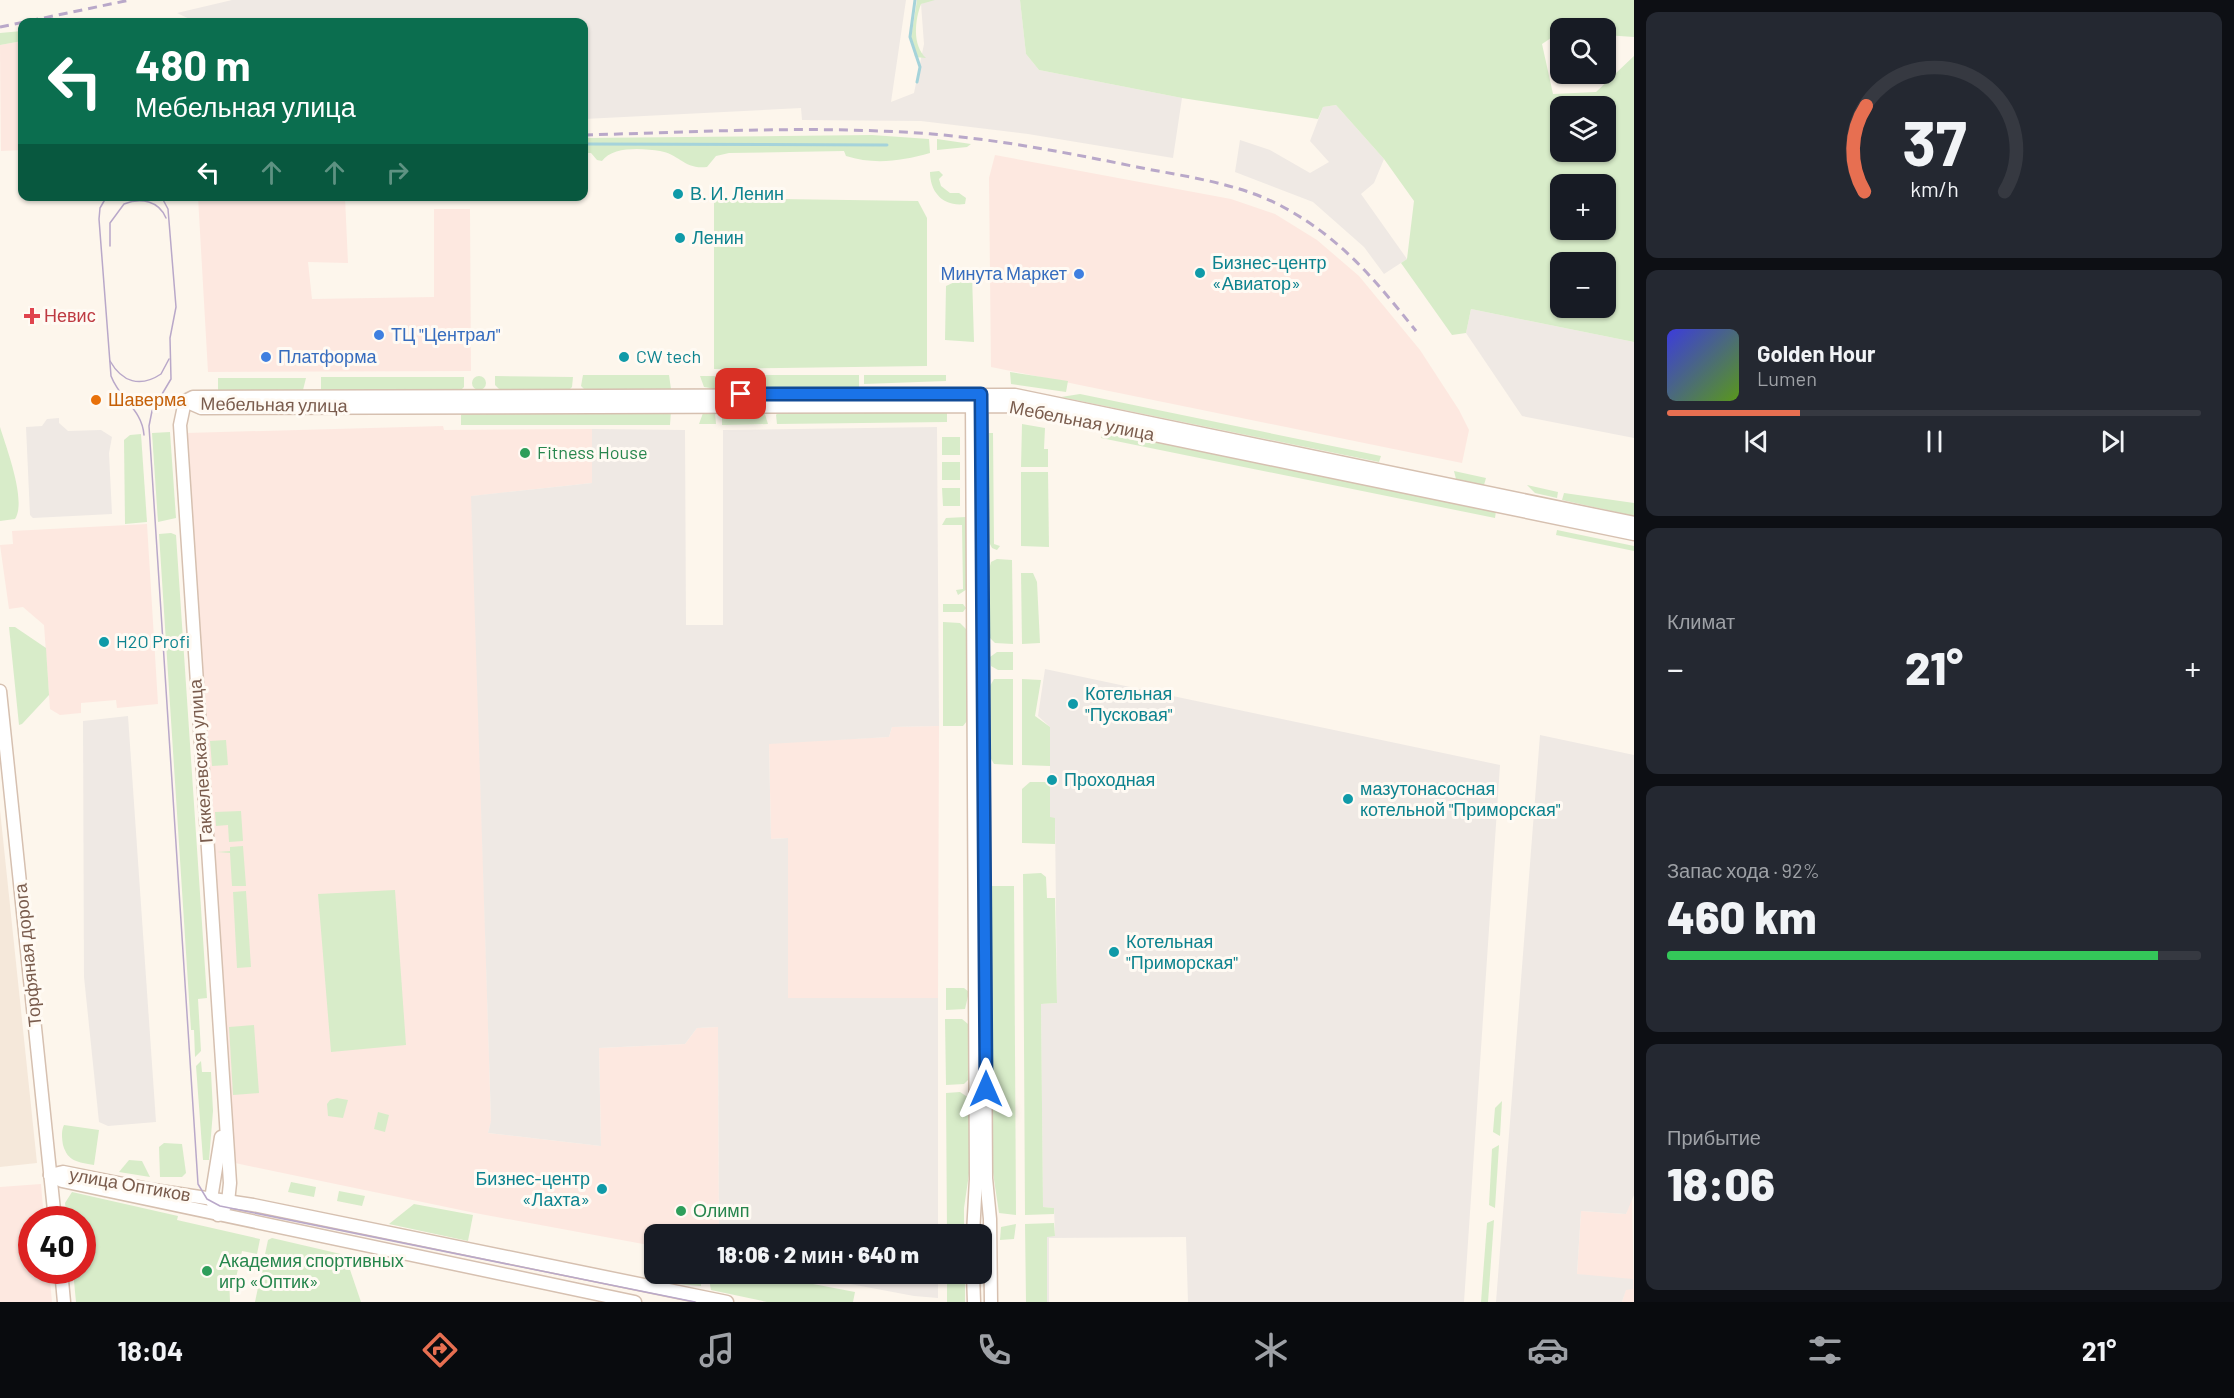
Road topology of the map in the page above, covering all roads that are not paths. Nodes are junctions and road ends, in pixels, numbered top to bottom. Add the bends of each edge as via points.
1 (977, 400) junction
2 (185, 401) joint
3 (1634, 523) edge
4 (1634, 534) edge
5 (0, 691) edge
6 (224, 1122) junction
7 (50, 1174) junction
8 (211, 1199) junction
9 (228, 1202) junction
10 (53, 1206) edge
11 (218, 1215) junction
12 (974, 1224) edge
13 (62, 1284) edge
14 (973, 1284) edge
15 (64, 1302) edge
16 (635, 1302) edge
17 (727, 1302) edge
18 (974, 1302) edge
19 (992, 1302) edge

1 - 2 street, Мебельная улица via 193,397
1 - 3 street, Мебельная улица via 1032,398
1 - 4 street, Мебельная улица
1 - 12 street
1 - 19 street via 986,1167
2 - 6 street, Гаккелевская улица via 180,424
5 - 7 street, Торфяная дорога
6 - 8 street, Гаккелевская улица
6 - 9 street, Гаккелевская улица
7 - 8 street, улица Оптиков via 63,1172
7 - 10 street, Торфяная дорога
7 - 11 street, улица Оптиков via 62,1181
8 - 9 street, улица Оптиков
8 - 11 street
9 - 11 street
9 - 17 street, улица Оптиков
11 - 16 street, улица Оптиков
13 - 15 street
14 - 18 street

